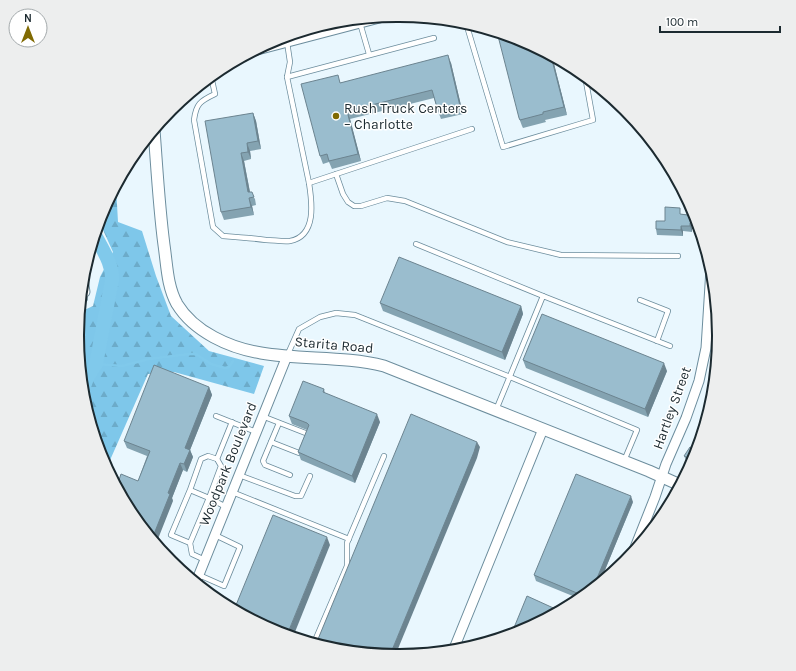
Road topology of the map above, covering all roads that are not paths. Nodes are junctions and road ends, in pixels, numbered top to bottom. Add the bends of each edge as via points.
1 (360, 25) edge
2 (346, 27) edge
3 (468, 30) edge
4 (434, 38) dead end
5 (293, 40) edge
6 (287, 42) edge
7 (369, 54) junction
8 (287, 77) junction
9 (213, 83) edge
10 (587, 85) edge
11 (472, 129) dead end
12 (155, 138) edge
13 (336, 174) junction
14 (309, 183) junction
15 (416, 244) dead end
16 (678, 256) dead end
17 (543, 296) junction
18 (709, 297) edge
19 (640, 300) dead end
20 (657, 341) junction
21 (670, 346) dead end
22 (286, 356) junction
23 (510, 377) junction
24 (496, 410) junction
25 (216, 416) dead end
26 (262, 416) junction
27 (232, 422) junction
28 (279, 423) junction
29 (543, 429) junction
30 (256, 432) junction
31 (308, 434) edge
32 (271, 442) junction
33 (299, 453) edge
34 (384, 456) dead end
35 (217, 459) junction
36 (624, 461) junction
37 (239, 475) junction
38 (290, 475) dead end
39 (310, 476) dead end
40 (661, 478) junction
41 (674, 483) edge
42 (190, 490) junction
43 (232, 492) junction
44 (209, 498) junction
45 (226, 507) junction
46 (641, 534) edge
47 (215, 535) junction
48 (349, 539) junction
49 (190, 543) junction
50 (205, 560) junction
51 (198, 576) edge
52 (201, 579) edge
53 (316, 638) edge
54 (456, 643) edge

1 - 7 lane
2 - 5 street
3 - 10 lane via 502,147 593,120
4 - 7 lane
6 - 8 lane via 290,62
7 - 8 lane
8 - 14 lane
9 - 14 lane via 215,94 199,104 195,110 194,120 213,227 217,232 223,236 277,241 298,238 305,232 311,219
11 - 13 lane
12 - 22 street, Starita Road via 168,278 176,302 188,318 213,336 244,349
13 - 14 lane
13 - 16 lane via 343,194 354,206 387,198 405,201 507,242 561,255
15 - 17 lane
17 - 20 lane
17 - 23 lane
18 - 40 street, Hartley Street via 706,348 700,375 686,418
19 - 20 lane via 668,311
20 - 21 lane
22 - 23 lane via 299,329 320,317 336,313 354,316
22 - 24 street, Starita Road via 360,360 384,366
22 - 26 street, Woodpark Boulevard
23 - 24 lane
23 - 36 lane via 637,430
24 - 29 street, Starita Road
25 - 27 lane
26 - 28 lane
26 - 30 street, Woodpark Boulevard
27 - 30 lane
27 - 35 lane
28 - 31 lane
28 - 32 lane
29 - 36 street, Starita Road
29 - 54 street
30 - 37 street, Woodpark Boulevard
32 - 33 lane
32 - 38 lane via 263,461 264,465
34 - 48 lane
35 - 42 lane via 208,456 201,459
35 - 44 lane via 221,466
36 - 40 street, Starita Road
37 - 39 lane via 295,496 301,496
37 - 43 street, Woodpark Boulevard
40 - 41 street, Starita Road
40 - 46 street, Hartley Street
42 - 44 lane
42 - 49 lane via 171,535
43 - 45 street, Woodpark Boulevard
43 - 48 lane
44 - 45 lane
44 - 49 lane
45 - 47 street, Woodpark Boulevard
47 - 50 street, Woodpark Boulevard
47 - 52 lane via 240,547 224,586
48 - 53 lane via 346,566
49 - 50 lane via 192,554
50 - 51 street, Woodpark Boulevard

